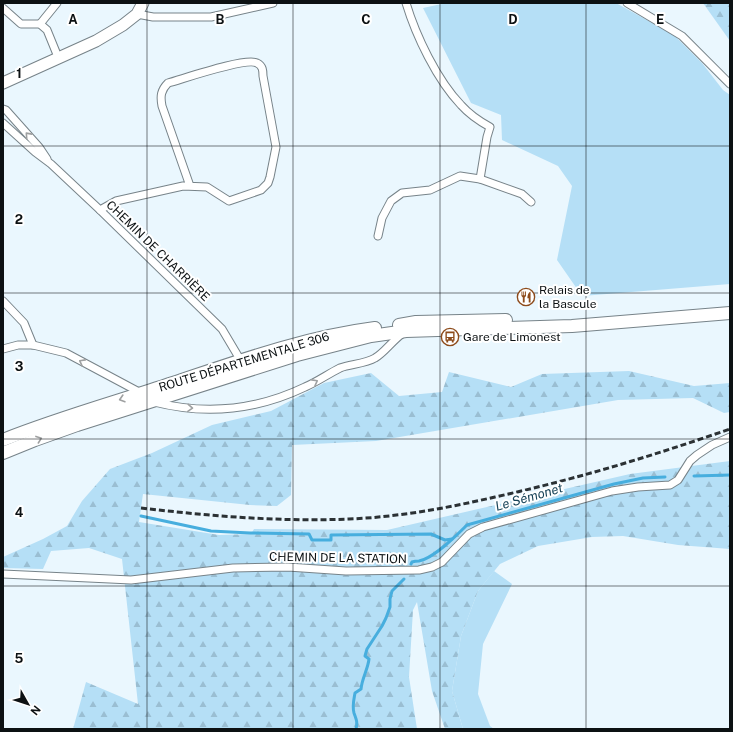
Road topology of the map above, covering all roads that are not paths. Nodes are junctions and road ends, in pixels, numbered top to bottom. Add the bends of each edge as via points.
1 (57, 3) edge
2 (143, 3) edge
3 (273, 3) edge
4 (406, 3) edge
5 (628, 3) edge
6 (3, 8) edge
7 (137, 14) junction
8 (40, 24) junction
9 (58, 57) junction
10 (4, 83) edge
11 (730, 84) edge
12 (4, 109) edge
13 (3, 124) edge
14 (51, 164) junction
15 (480, 179) junction
16 (190, 186) junction
17 (531, 202) dead end
18 (100, 210) junction
19 (378, 236) dead end
20 (3, 301) edge
21 (730, 305) edge
22 (730, 313) edge
23 (406, 331) junction
24 (33, 345) junction
25 (3, 350) edge
26 (241, 361) junction
27 (141, 393) junction
28 (152, 402) junction
29 (730, 437) edge
30 (3, 440) edge
31 (3, 453) edge
32 (3, 574) edge

1 - 8 street
2 - 7 street
3 - 7 street via 211,17 153,17
4 - 15 street via 420,39 446,86 462,107 490,127
5 - 11 street via 682,36
6 - 8 street via 21,24
7 - 9 street via 96,41
8 - 9 street via 47,30
9 - 10 street
14 -> 12 street, CHEMIN DE CHARRIÈRE
13 - 14 street, CHEMIN DE CHARRIÈRE
14 - 18 street, CHEMIN DE CHARRIÈRE
15 - 17 street via 522,194
15 - 19 street via 460,176 430,190 402,194 391,201 382,218
16 - 16 street via 207,187 228,201 261,190 268,183 276,147 263,68 258,63 223,67 168,83 163,88 162,106
16 - 18 street via 116,201
18 - 26 street, CHEMIN DE CHARRIÈRE via 222,329
20 - 24 street via 24,323
21 - 26 main road, ROUTE DÉPARTEMENTALE 306 via 570,318 416,322 303,341
22 - 23 main road, ROUTE DÉPARTEMENTALE 306 via 572,326
23 - 28 main road, ROUTE DÉPARTEMENTALE 306 via 371,336 297,355
28 -> 23 street, ROUTE DÉPARTEMENTALE 306 via 172,407 218,410 259,404 304,388 341,368 375,358
24 - 25 street via 18,345
27 -> 24 street via 66,353
26 - 27 main road, ROUTE DÉPARTEMENTALE 306
27 -> 30 main road, ROUTE DÉPARTEMENTALE 306
31 -> 28 main road, ROUTE DÉPARTEMENTALE 306
29 - 32 street, CHEMIN DE LA STATION via 697,455 673,484 612,491 483,527 469,534 442,562 419,570 233,568 131,580

